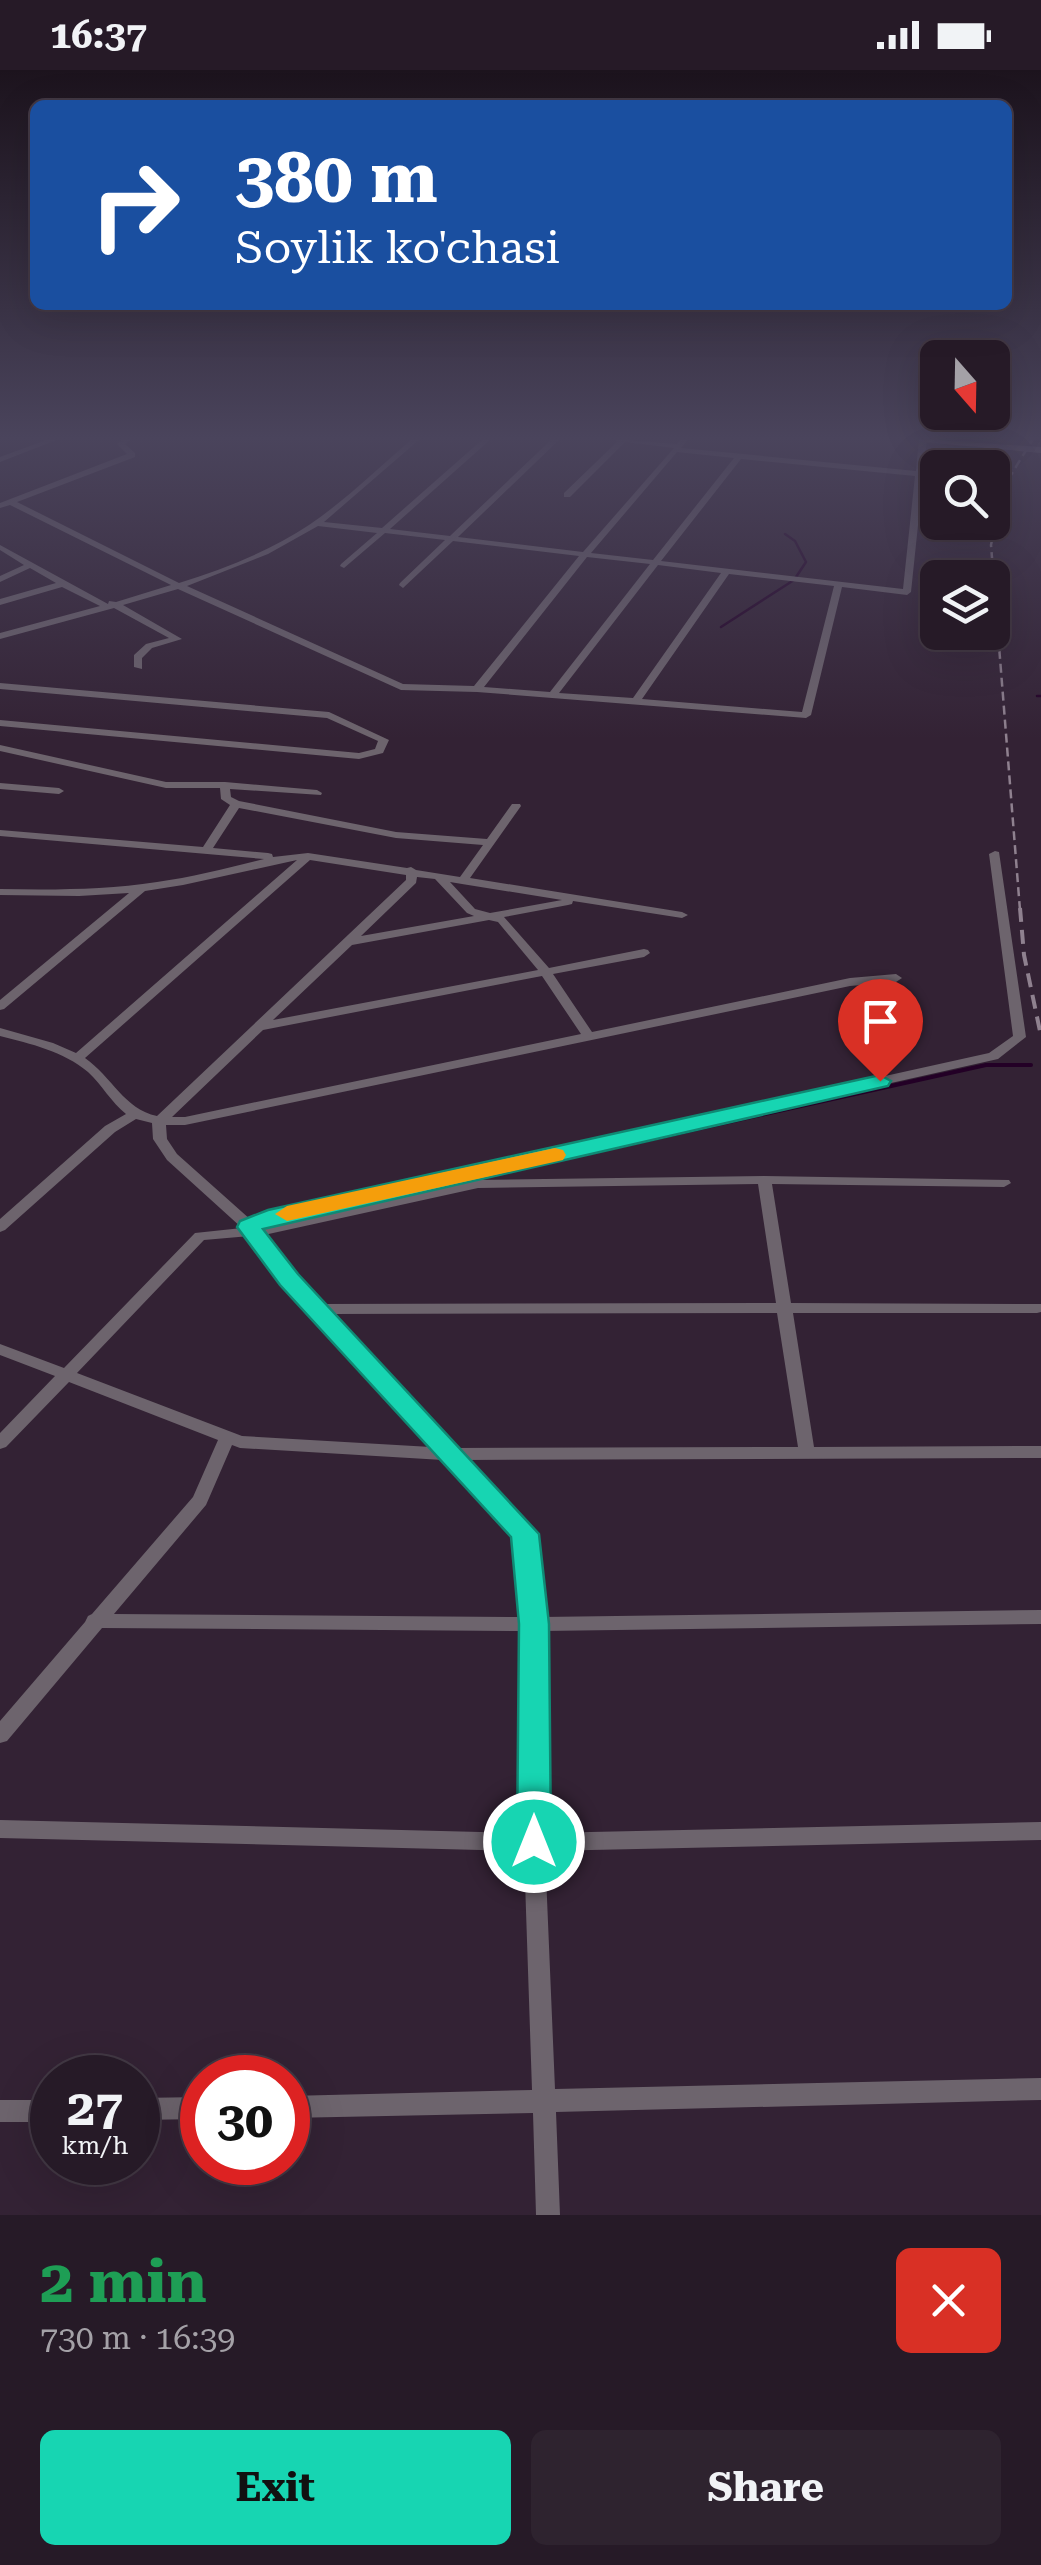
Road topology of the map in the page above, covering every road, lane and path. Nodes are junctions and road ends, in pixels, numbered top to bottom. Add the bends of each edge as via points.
1 (86, 539) edge
2 (291, 539) edge
3 (378, 539) edge
4 (450, 539) edge
5 (460, 539) edge
6 (599, 539) edge
7 (676, 539) edge
8 (914, 539) edge
9 (0, 548) edge
10 (586, 555) junction
11 (658, 563) junction
12 (31, 565) junction
13 (344, 566) dead end
14 (726, 572) junction
15 (0, 579) edge
16 (63, 584) junction
17 (175, 584) junction
18 (403, 585) dead end
19 (838, 585) junction
20 (0, 602) edge
21 (108, 604) junction
22 (0, 636) edge
23 (138, 667) dead end
24 (0, 686) edge
25 (476, 689) junction
26 (553, 694) junction
27 (635, 702) junction
28 (0, 723) edge
29 (0, 748) edge
30 (225, 785) junction
31 (0, 786) edge
32 (59, 791) dead end
33 (317, 793) dead end
34 (236, 804) junction
35 (516, 806) dead end
36 (0, 833) edge
37 (490, 842) junction
38 (206, 851) junction
39 (995, 854) dead end
40 (308, 856) junction
41 (277, 857) junction
42 (411, 870) junction
43 (439, 876) junction
44 (462, 881) junction
45 (143, 886) junction
46 (0, 893) edge
47 (576, 900) junction
48 (682, 916) dead end
49 (492, 917) junction
50 (348, 942) junction
51 (644, 953) dead end
52 (546, 971) junction
53 (896, 978) dead end
54 (0, 1006) edge
55 (258, 1027) junction
56 (0, 1032) edge
57 (589, 1036) junction
58 (78, 1058) junction
59 (133, 1115) junction
60 (159, 1122) junction
61 (475, 1179) junction
62 (764, 1180) junction
63 (1004, 1183) dead end
64 (0, 1206) edge
65 (18, 1212) junction
66 (0, 1227) edge
67 (251, 1228) junction
68 (785, 1308) junction
69 (1037, 1308) dead end
70 (316, 1309) junction
71 (0, 1349) edge
72 (68, 1374) junction
73 (226, 1437) junction
74 (0, 1444) edge
75 (807, 1452) junction
76 (1041, 1452) edge
77 (447, 1454) junction
78 (1041, 1618) edge
79 (94, 1621) junction
80 (534, 1624) junction
81 (0, 1736) edge
82 (0, 1829) edge
83 (1041, 1831) edge
84 (534, 1842) junction
85 (1041, 2089) edge
86 (543, 2102) junction
87 (310, 2106) edge
88 (30, 2111) edge
89 (0, 2112) edge
90 (548, 2215) edge

1 - 17 street
2 - 17 street
3 - 13 street
4 - 18 street
5 - 10 street
6 - 10 street
7 - 11 street
8 - 19 street via 910,590
9 - 12 street
10 - 11 street
10 - 25 street
11 - 14 street
11 - 26 street
12 - 15 street
12 - 16 street
14 - 19 street
14 - 27 street
16 - 20 street
16 - 21 street
17 - 21 street
17 - 25 street via 401,687
19 - 27 street via 806,715
21 - 22 street
21 - 23 street via 178,639 146,648
24 - 28 street via 329,715 384,740 378,751 360,756
25 - 26 street
26 - 27 street
29 - 30 street via 166,785
30 - 33 street
30 - 34 street via 226,799
31 - 32 street
34 - 37 street via 396,835
34 - 38 street
35 - 37 street
36 - 38 street
37 - 44 street
38 - 41 street
39 - 61 street via 1020,1037 993,1056
40 - 41 street
40 - 42 street
40 - 58 street
41 - 45 street
42 - 43 street
42 - 50 street via 412,881
43 - 44 street
43 - 49 street via 471,911
44 - 47 street
45 - 46 street via 76,895
45 - 54 street
47 - 48 street
47 - 49 street
49 - 50 street
49 - 52 street
50 - 55 street
51 - 52 street
52 - 55 street
52 - 57 street
53 - 57 street
55 - 60 street
56 - 58 street
57 - 60 street
58 - 59 street
59 - 60 street
59 - 65 street
60 - 67 street via 172,1157
61 - 62 street
61 - 67 street via 270,1230
62 - 63 street
62 - 68 street
64 - 65 street
65 - 66 street
67 - 70 street
67 - 72 street via 200,1236
68 - 69 street
68 - 70 street
68 - 75 street
70 - 77 street
71 - 72 street
72 - 73 street
72 - 74 street
73 - 77 street
73 - 79 street via 200,1500
75 - 76 street
75 - 77 street
77 - 80 street via 525,1534
78 - 80 street
79 - 80 street
79 - 81 street
80 - 84 street
82 - 84 street
83 - 84 street
84 - 86 street
85 - 86 street
86 - 87 street
86 - 90 street
88 - 89 street

